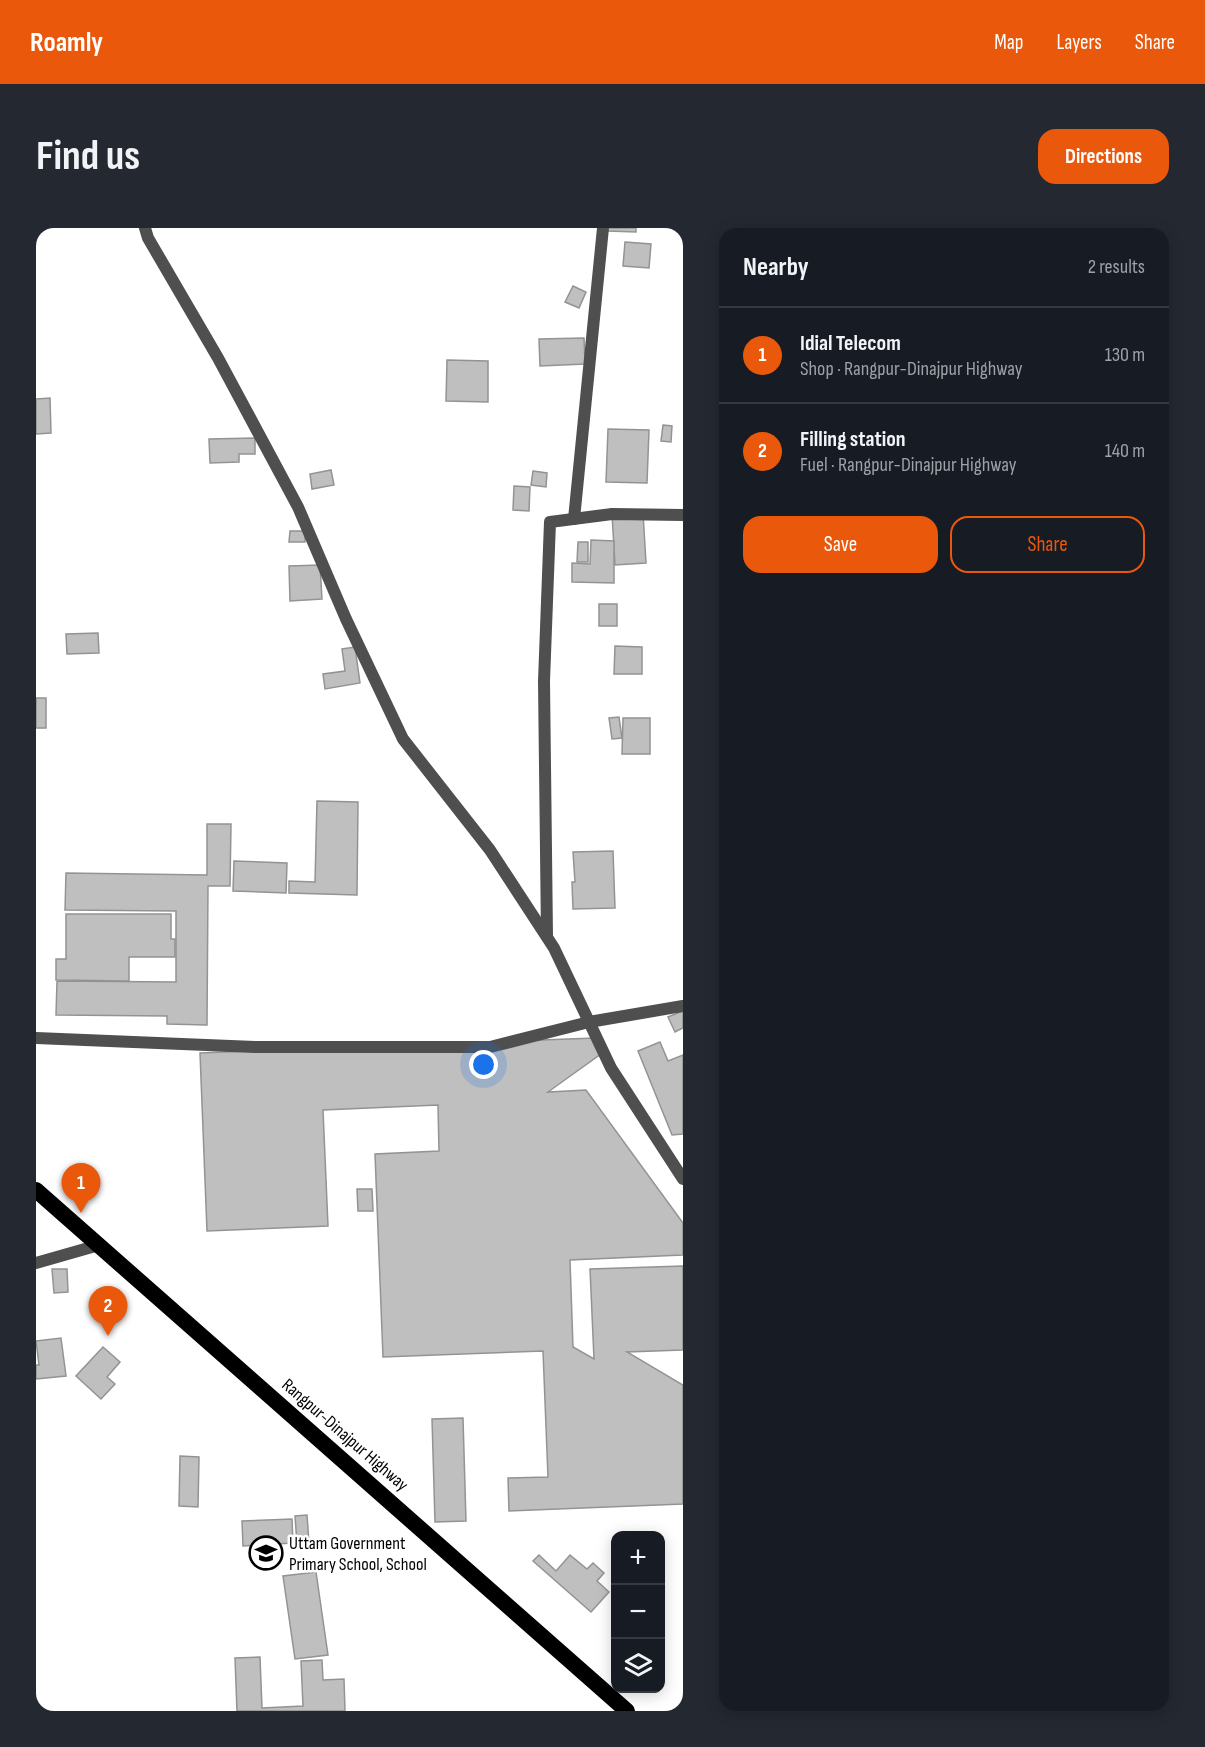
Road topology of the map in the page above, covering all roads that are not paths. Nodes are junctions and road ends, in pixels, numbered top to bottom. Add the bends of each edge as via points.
1 (145, 228) edge
2 (603, 228) edge
3 (683, 515) edge
4 (574, 519) junction
5 (547, 937) junction
6 (683, 1006) edge
7 (589, 1022) junction
8 (36, 1038) edge
9 (683, 1179) edge
10 (36, 1190) edge
11 (99, 1245) junction
12 (36, 1263) edge
13 (627, 1711) edge

1 - 5 street via 298,507 403,739 490,850
2 - 4 street
3 - 4 street via 612,514
4 - 5 street via 550,522 544,681
5 - 7 street
6 - 7 street
7 - 8 street via 490,1047 255,1047
7 - 9 street via 611,1068
10 - 11 highway, Rangpur-Dinajpur Highway
11 - 12 street
11 - 13 highway, Rangpur-Dinajpur Highway

